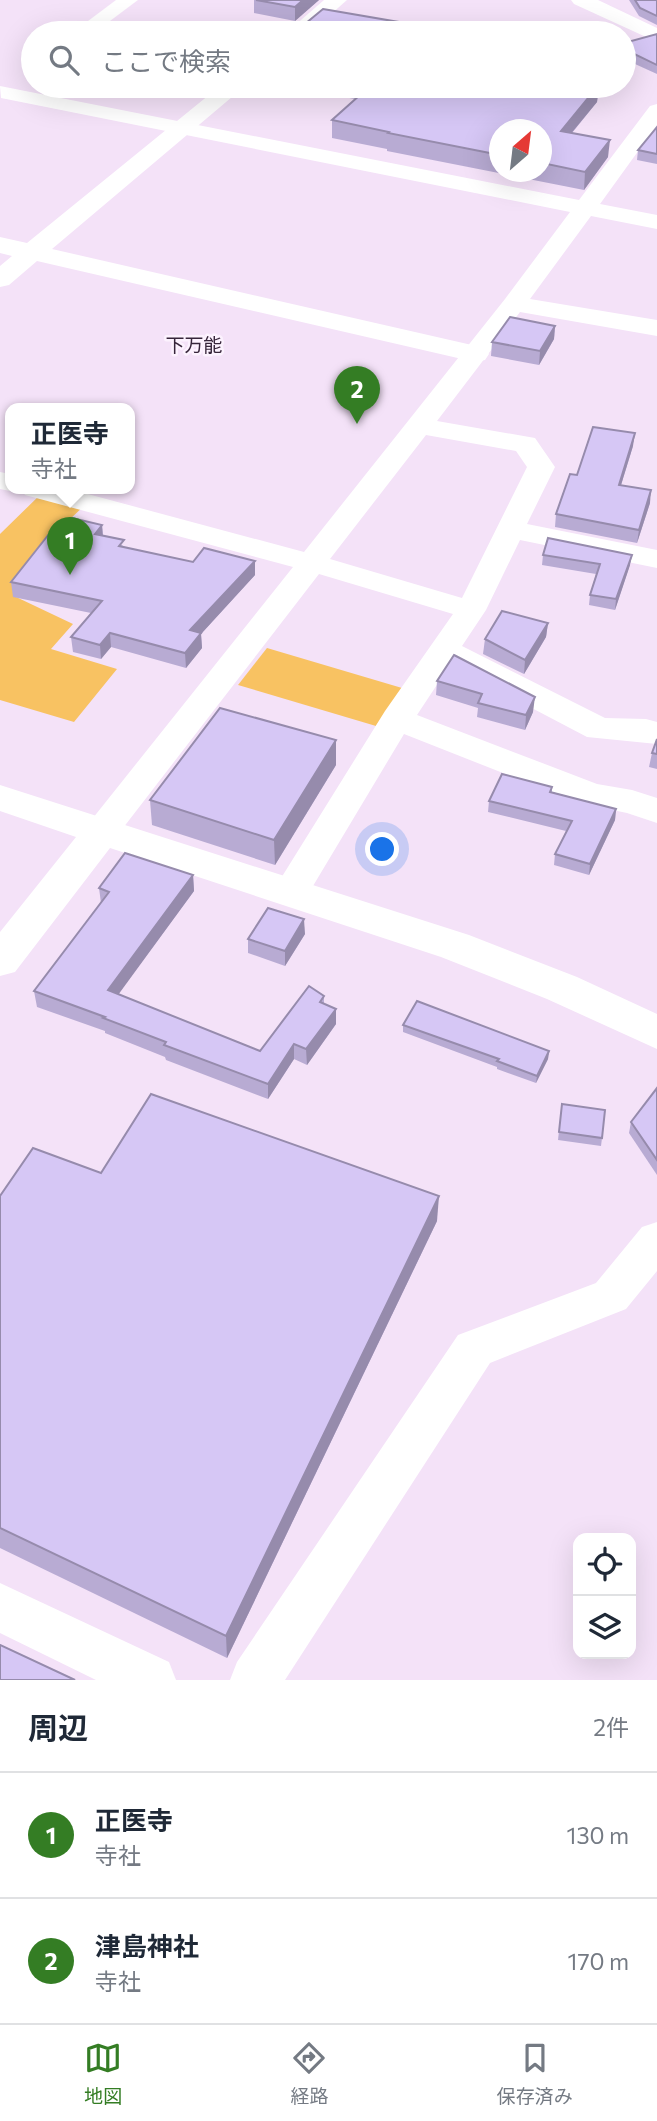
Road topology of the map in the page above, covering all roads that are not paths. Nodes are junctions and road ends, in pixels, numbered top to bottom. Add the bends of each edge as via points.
1 (128, 0) edge
2 (337, 0) edge
3 (582, 0) edge
4 (99, 21) edge
5 (312, 21) edge
6 (626, 21) edge
7 (636, 26) edge
8 (657, 36) edge
9 (21, 77) edge
10 (0, 92) edge
11 (21, 96) edge
12 (32, 98) edge
13 (219, 98) edge
14 (654, 119) edge
15 (184, 127) junction
16 (587, 207) junction
17 (657, 222) edge
18 (0, 245) edge
19 (34, 253) junction
20 (0, 279) edge
21 (514, 304) junction
22 (657, 328) edge
23 (475, 354) junction
24 (420, 426) junction
25 (54, 494) edge
26 (512, 530) junction
27 (657, 559) edge
28 (313, 563) junction
29 (471, 610) junction
30 (444, 649) junction
31 (397, 719) junction
32 (657, 733) edge
33 (0, 798) edge
34 (657, 811) edge
35 (102, 832) junction
36 (292, 892) junction
37 (0, 961) edge
38 (657, 1032) edge
39 (657, 1240) edge
40 (0, 1607) edge
41 (151, 1680) edge
42 (255, 1680) edge

1 - 4 street
2 - 5 street
3 - 6 street
7 - 8 street
9 - 10 street
10 - 11 street
12 - 15 street
13 - 15 street
14 - 16 street
15 - 16 street
15 - 19 street
16 - 17 street
16 - 21 street
18 - 19 street
19 - 20 street
19 - 23 street
21 - 22 street
21 - 23 street
23 - 24 street
24 - 26 street via 525,444 541,467
24 - 28 street
25 - 28 street
26 - 27 street
26 - 29 street
28 - 29 street
28 - 35 street
29 - 30 street
30 - 31 street
30 - 32 street via 599,729
31 - 34 street via 591,795
31 - 36 street
33 - 35 street
35 - 36 street
35 - 37 street
36 - 38 street via 455,946
39 - 42 street via 611,1296 474,1349
40 - 41 street

